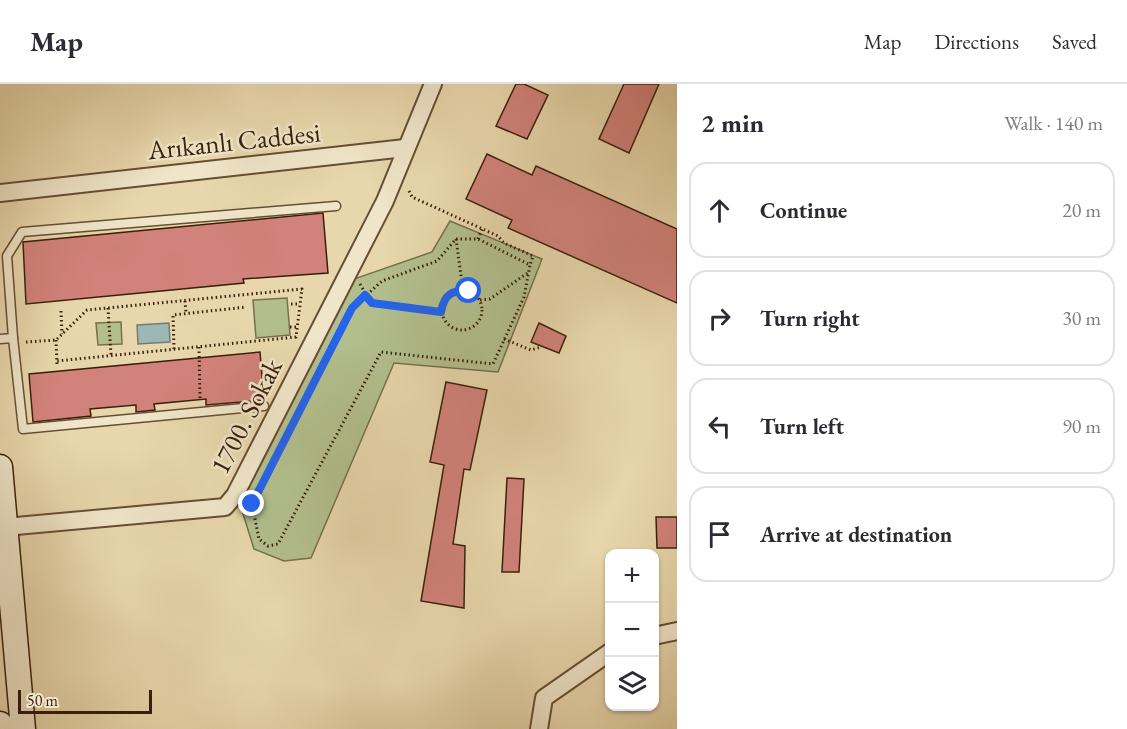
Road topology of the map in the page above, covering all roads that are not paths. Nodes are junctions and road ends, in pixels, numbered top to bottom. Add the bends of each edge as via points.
1 (433, 84) edge
2 (405, 148) junction
3 (0, 193) edge
4 (336, 206) dead end
5 (13, 338) junction
6 (0, 339) edge
7 (264, 406) dead end
8 (0, 467) edge
9 (5, 527) junction
10 (677, 631) edge
11 (659, 635) edge
12 (605, 655) edge
13 (0, 724) edge
14 (0, 729) edge
15 (23, 729) edge
16 (539, 729) edge

1 - 2 street
2 - 3 street, Arıkanlı Caddesi
2 - 9 street, 1700. Sokak via 385,201 235,495 225,507
4 - 5 lane via 22,232 8,256
5 - 6 lane
5 - 7 lane via 23,429
8 - 9 street
9 - 15 street
10 - 11 street
12 - 16 street via 544,698
13 - 14 street

